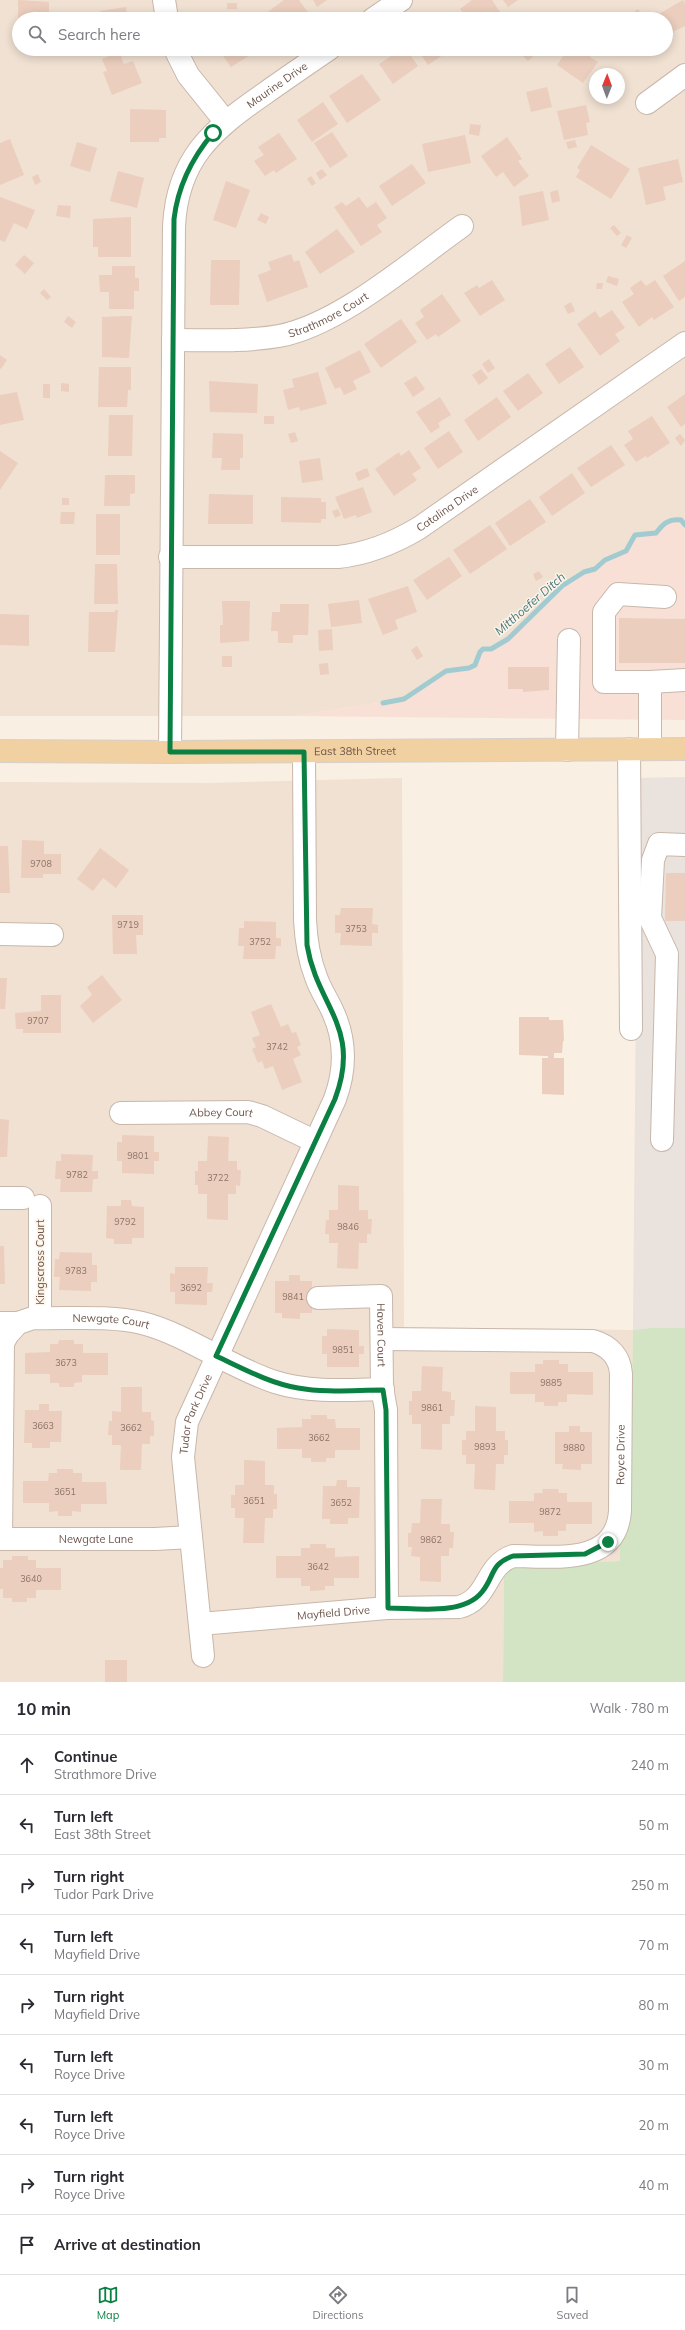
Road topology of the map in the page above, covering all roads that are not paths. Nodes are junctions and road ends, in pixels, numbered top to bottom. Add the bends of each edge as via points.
1 (164, 0) edge
2 (401, 0) edge
3 (166, 12) edge
4 (383, 12) edge
5 (178, 56) edge
6 (319, 56) edge
7 (685, 75) edge
8 (647, 103) dead end
9 (225, 121) junction
10 (462, 226) dead end
11 (173, 340) junction
12 (685, 343) edge
13 (170, 556) junction
14 (665, 597) dead end
15 (569, 640) dead end
16 (685, 680) edge
17 (650, 682) junction
18 (639, 749) junction
19 (685, 749) edge
20 (567, 750) junction
21 (0, 751) edge
22 (170, 752) junction
23 (304, 752) junction
24 (685, 845) edge
25 (0, 934) edge
26 (52, 935) dead end
27 (631, 1029) dead end
28 (121, 1113) dead end
29 (662, 1140) dead end
30 (314, 1141) junction
31 (0, 1198) edge
32 (318, 1298) dead end
33 (40, 1318) junction
34 (9, 1323) edge
35 (382, 1338) junction
36 (216, 1356) junction
37 (383, 1390) junction
38 (191, 1537) junction
39 (0, 1539) edge
40 (388, 1608) junction
41 (200, 1624) junction
42 (203, 1656) dead end

1 - 3 street
2 - 4 street
5 - 9 street via 188,75
6 - 9 street, Maurine Drive
7 - 8 street
9 - 11 street, Maurine Drive via 203,144 190,165 176,203
10 - 11 street, Strathmore Court via 348,308 311,326 280,336 248,340
11 - 13 street, Maurine Drive
12 - 13 street, Catalina Drive via 419,528 391,543 338,557
13 - 22 street, Maurine Drive
14 - 17 street via 618,594 604,612 604,682
15 - 20 street
16 - 17 street
17 - 18 street
18 - 19 main road, East 38th Street
18 - 20 main road, East 38th Street
18 - 27 street
20 - 23 main road, East 38th Street
21 - 22 main road, East 38th Street
22 - 23 main road, East 38th Street
23 - 30 street, Tudor Park Drive via 307,945 315,976 338,1026 344,1058 338,1091
24 - 29 street via 659,844 652,860 650,918 667,954
25 - 26 street
28 - 30 street, Abbey Court via 248,1112
30 - 36 street, Tudor Park Drive
31 - 33 street, Kingscross Court via 31,1202
32 - 35 street, Haven Court via 381,1296
33 - 34 street, Newgate Court
33 - 36 street, Newgate Court via 131,1321 157,1328
34 - 39 street via 8,1334 3,1344
35 - 37 street, Haven Court
35 - 40 street, Royce Drive via 593,1341 612,1350 620,1364 621,1374 620,1519 608,1542 585,1554 513,1556 506,1559 493,1570 482,1592 464,1606
36 - 37 street via 254,1374 300,1389
36 - 38 street, Tudor Park Drive via 191,1409 184,1435 183,1457
37 - 40 street via 386,1410
38 - 39 street, Newgate Lane via 155,1540
38 - 41 street, Tudor Park Drive
40 - 41 street, Mayfield Drive
41 - 42 street, Tudor Park Drive

